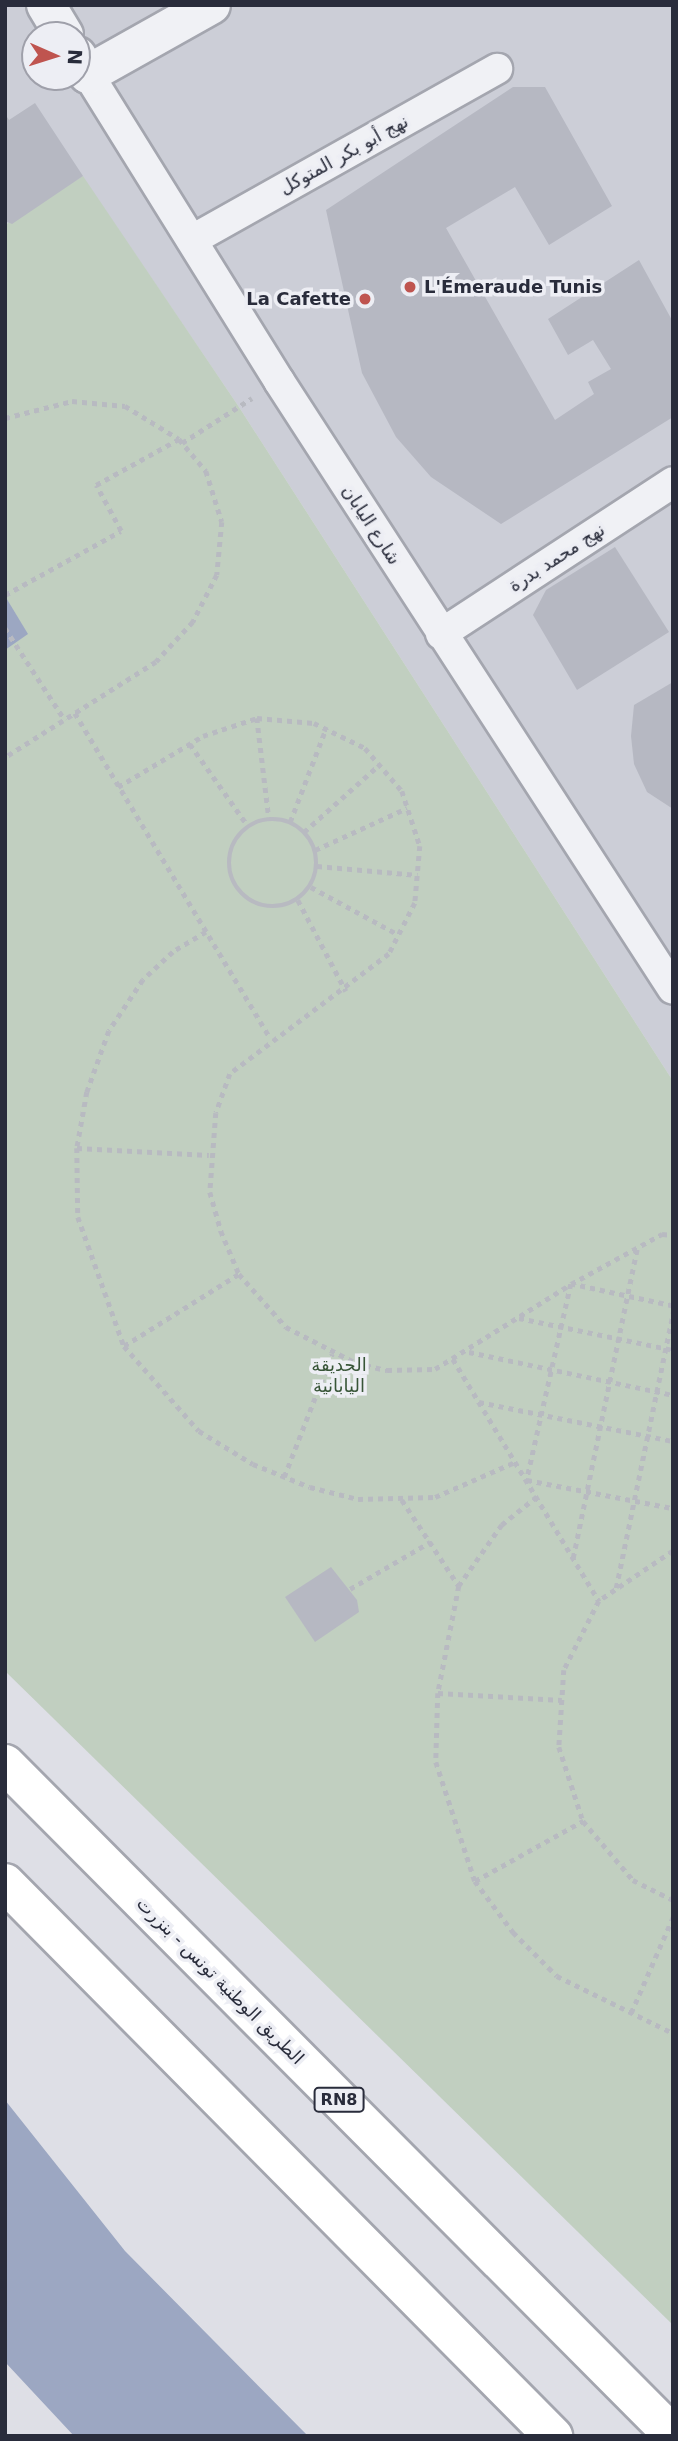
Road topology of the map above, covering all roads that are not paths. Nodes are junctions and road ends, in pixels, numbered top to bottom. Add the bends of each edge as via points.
1 (46, 5) edge
2 (211, 5) edge
3 (56, 21) edge
4 (91, 61) edge
5 (497, 69) dead end
6 (91, 78) edge
7 (192, 240) junction
8 (673, 482) edge
9 (441, 634) junction
10 (673, 989) edge
11 (5, 1764) edge
12 (5, 1884) edge
13 (673, 2435) edge
14 (553, 2436) edge

1 - 3 street
2 - 4 street
5 - 7 street, نهج أبو بكر المتوكل
6 - 7 street, شارع اليابان
7 - 9 street, شارع اليابان
8 - 9 street, نهج محمد بدرة
9 - 10 street, شارع اليابان
11 - 13 highway, الطريق الوطنية تونس - بنزرت / RN8
12 - 14 highway

